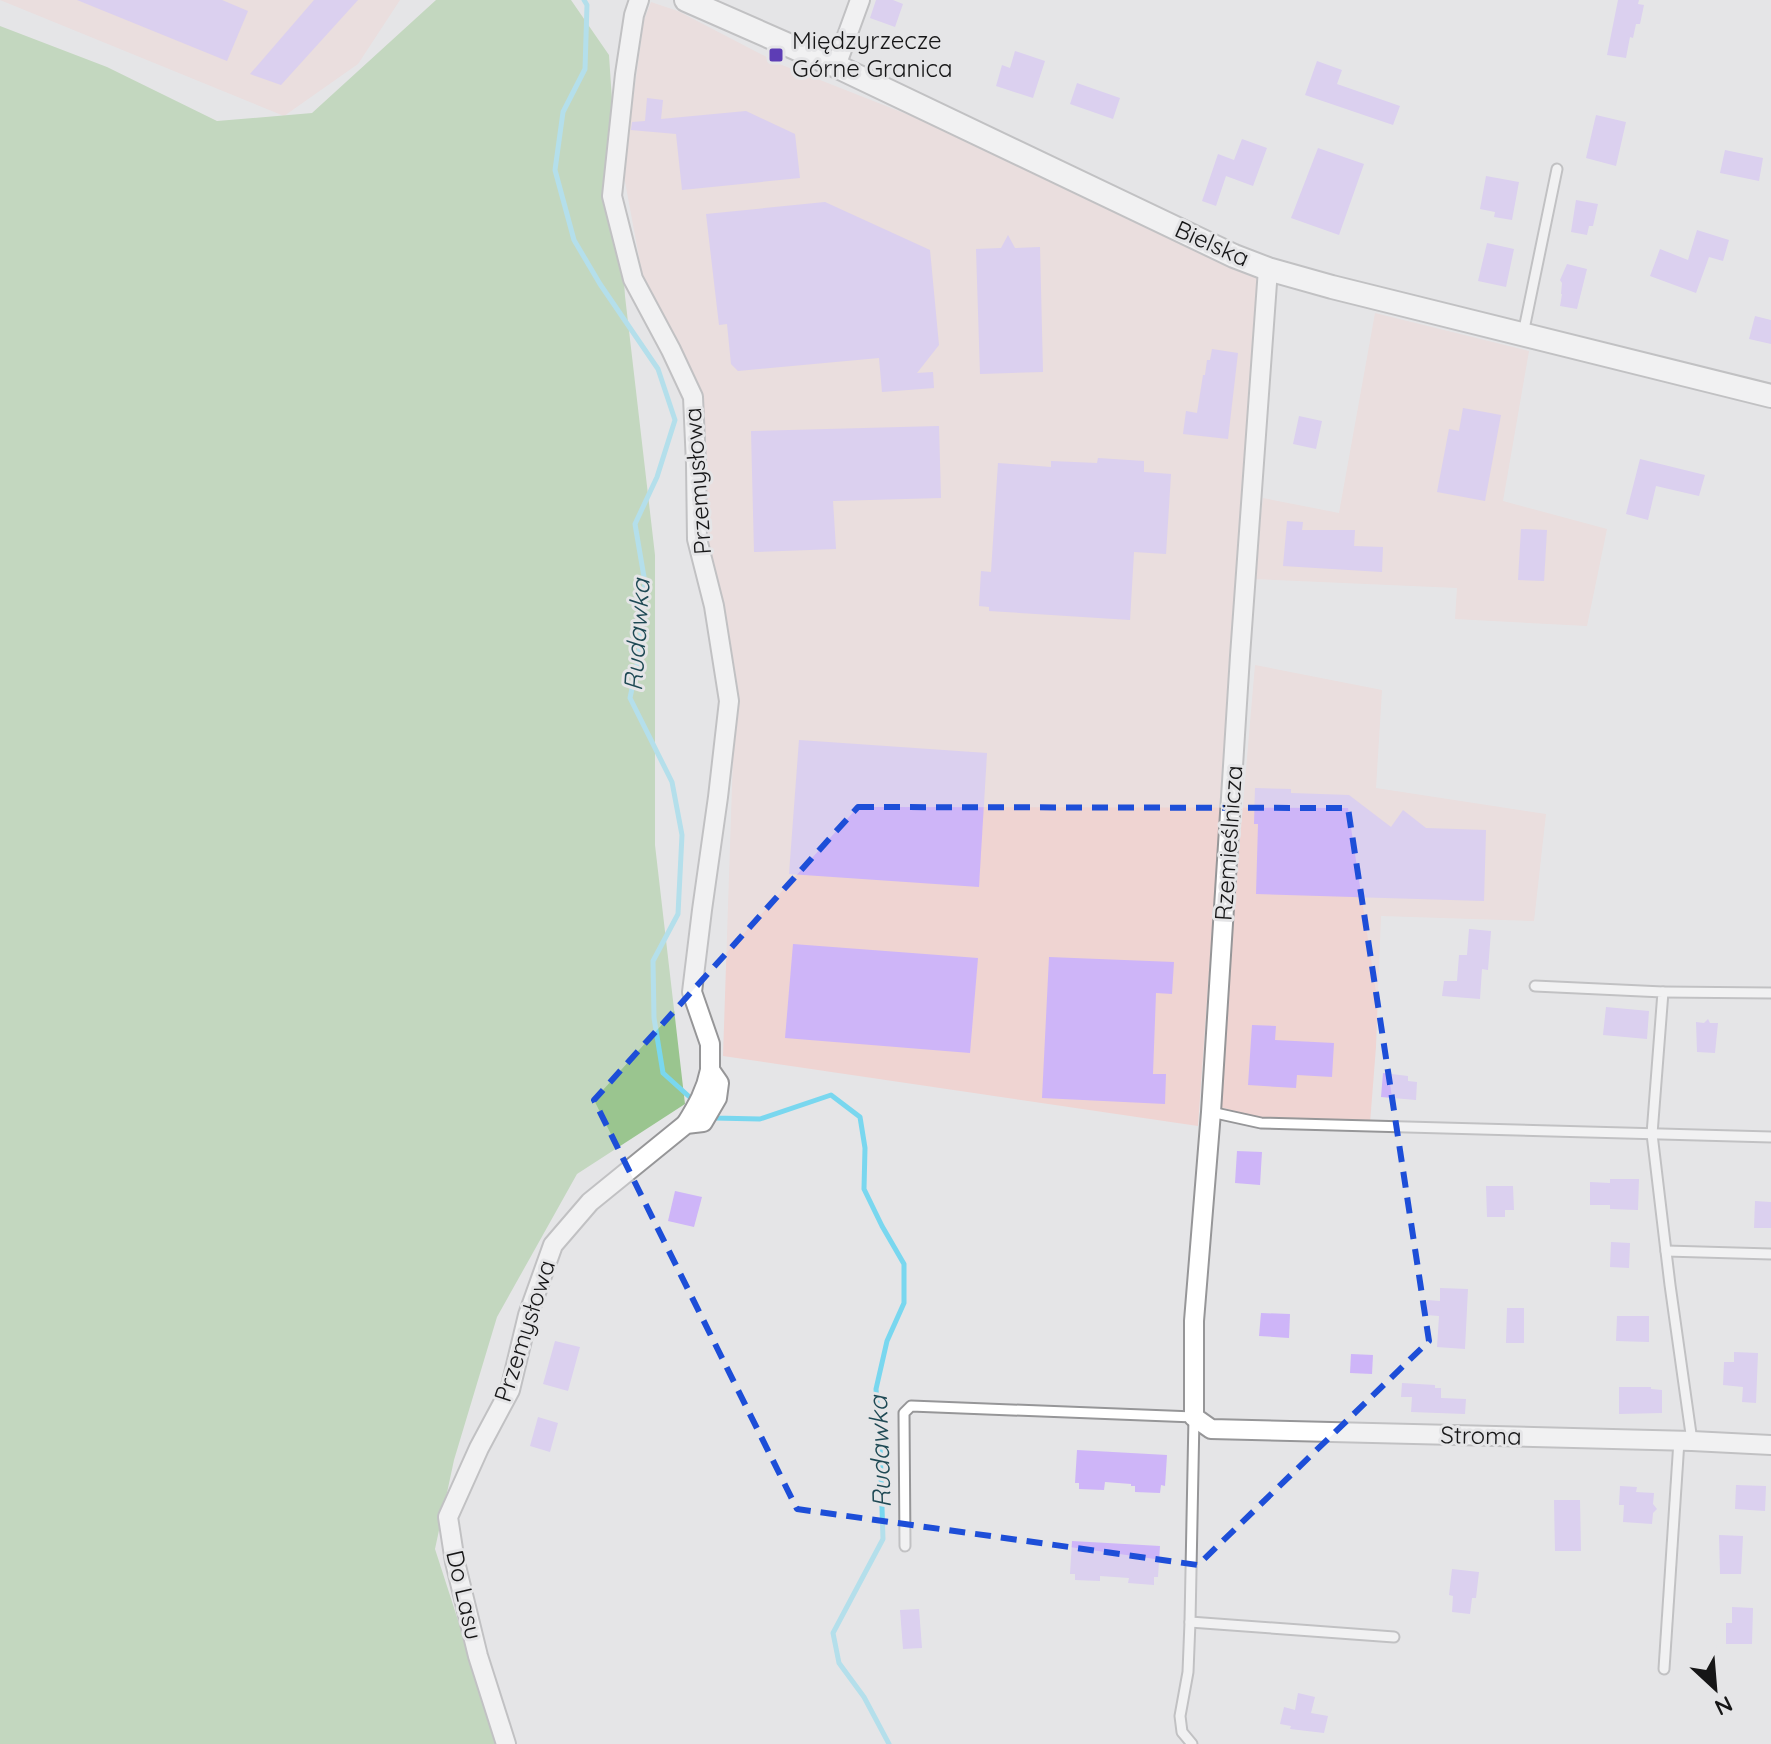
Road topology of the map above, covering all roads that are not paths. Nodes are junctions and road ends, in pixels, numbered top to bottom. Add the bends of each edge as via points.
1 (639, 0) edge
2 (686, 0) edge
3 (860, 0) edge
4 (836, 66) junction
5 (1557, 169) dead end
6 (1268, 269) junction
7 (1523, 334) junction
8 (1771, 396) edge
9 (1535, 986) dead end
10 (1663, 992) junction
11 (1771, 993) edge
12 (710, 1070) junction
13 (1211, 1112) junction
14 (694, 1123) junction
15 (1652, 1134) junction
16 (1771, 1137) edge
17 (1666, 1251) junction
18 (1771, 1254) edge
19 (1194, 1417) junction
20 (1686, 1441) junction
21 (1771, 1445) edge
22 (479, 1448) joint
23 (905, 1546) dead end
24 (1190, 1622) junction
25 (1394, 1637) dead end
26 (1664, 1669) dead end
27 (506, 1744) edge
28 (1192, 1744) edge

1 - 12 street, Przemysłowa via 612,196 633,279 693,397 697,539 729,701 692,992 710,1044
2 - 4 street, Bielska
3 - 4 street
4 - 6 street, Bielska
5 - 7 lane
6 - 7 street, Bielska
6 - 13 street, Rzemieślnicza
7 - 8 street, Bielska
9 - 10 lane
10 - 11 lane
10 - 15 lane
12 - 14 street, Przemysłowa
12 - 14 street, Przemysłowa via 719,1083 717,1098
13 - 15 lane via 1261,1123
13 - 19 street, Rzemieślnicza via 1194,1321
14 - 22 street, Przemysłowa via 590,1202 553,1245 528,1315 510,1390
15 - 16 lane
15 - 17 lane
17 - 18 lane
17 - 20 lane
19 - 20 street, Stroma via 1211,1429
19 - 23 lane via 911,1406 904,1413
19 - 24 lane
20 - 21 street, Stroma
20 - 26 lane
22 - 27 street, Do Lasu via 448,1517 478,1656
24 - 25 lane
24 - 28 lane via 1180,1716 1182,1732

